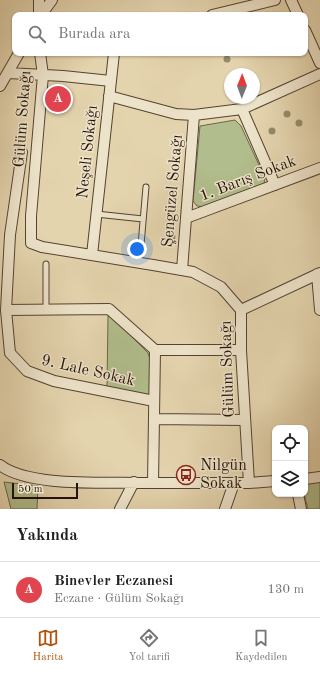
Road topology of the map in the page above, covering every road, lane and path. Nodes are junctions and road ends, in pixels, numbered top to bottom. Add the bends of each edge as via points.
1 (39, 0) edge
2 (52, 0) edge
3 (275, 0) edge
4 (291, 0) edge
5 (40, 12) edge
6 (42, 12) edge
7 (225, 12) edge
8 (297, 12) edge
9 (308, 37) edge
10 (18, 56) edge
11 (40, 56) edge
12 (114, 56) edge
13 (320, 63) edge
14 (8, 73) junction
15 (320, 74) edge
16 (43, 76) junction
17 (111, 81) junction
18 (0, 86) edge
19 (109, 96) junction
20 (242, 109) junction
21 (194, 115) junction
22 (22, 152) dead end
23 (320, 168) edge
24 (275, 185) junction
25 (146, 187) dead end
26 (96, 214) junction
27 (143, 218) junction
28 (186, 218) junction
29 (141, 245) dead end
30 (92, 255) junction
31 (46, 264) dead end
32 (182, 270) junction
33 (318, 273) edge
34 (6, 310) junction
35 (46, 310) junction
36 (241, 310) junction
37 (320, 310) edge
38 (155, 350) junction
39 (241, 350) junction
40 (154, 401) junction
41 (154, 419) junction
42 (245, 420) junction
43 (0, 465) edge
44 (320, 477) edge
45 (308, 479) edge
46 (272, 481) edge
47 (134, 482) junction
48 (153, 483) junction
49 (234, 483) junction
50 (249, 484) junction
51 (299, 497) edge
52 (120, 509) edge
53 (224, 509) edge
54 (301, 509) edge

1 - 5 street
2 - 6 street
3 - 7 street
4 - 8 street
9 - 13 street
10 - 14 street
11 - 16 street, Gülüm Sokağı
12 - 17 street, Neşeli Sokağı
14 - 16 street
14 - 18 street
15 - 20 street
16 - 17 street
16 - 30 street, Gülüm Sokağı via 31,243
17 - 19 street, Neşeli Sokağı
19 - 21 street via 176,114
19 - 26 street, Neşeli Sokağı
20 - 21 street
20 - 24 street
21 - 28 street, Şengüzel Sokağı
22 - 34 street, 9. Lale Sokak via 10,235
23 - 24 street, 1. Barış Sokak
24 - 28 street, 1. Barış Sokak
25 - 27 lane
26 - 27 lane
26 - 30 street, Neşeli Sokağı
27 - 29 lane
28 - 32 street, Şengüzel Sokağı
30 - 32 street, Gülüm Sokağı
31 - 35 lane
32 - 36 street, Gülüm Sokağı via 193,272 221,287
33 - 36 street
33 - 37 street
34 - 35 street
34 - 40 street, 9. Lale Sokak via 10,353 27,371 54,381
35 - 38 street via 110,309
36 - 39 street, Gülüm Sokağı
38 - 39 street
38 - 40 street
39 - 42 street, Gülüm Sokağı
40 - 41 street
41 - 42 street
41 - 48 street
42 - 50 street, Gülüm Sokağı
43 - 47 street via 34,478 68,482
44 - 45 street
46 - 50 street
47 - 48 street
47 - 52 street
48 - 49 street
49 - 50 street
49 - 53 street
51 - 54 street

